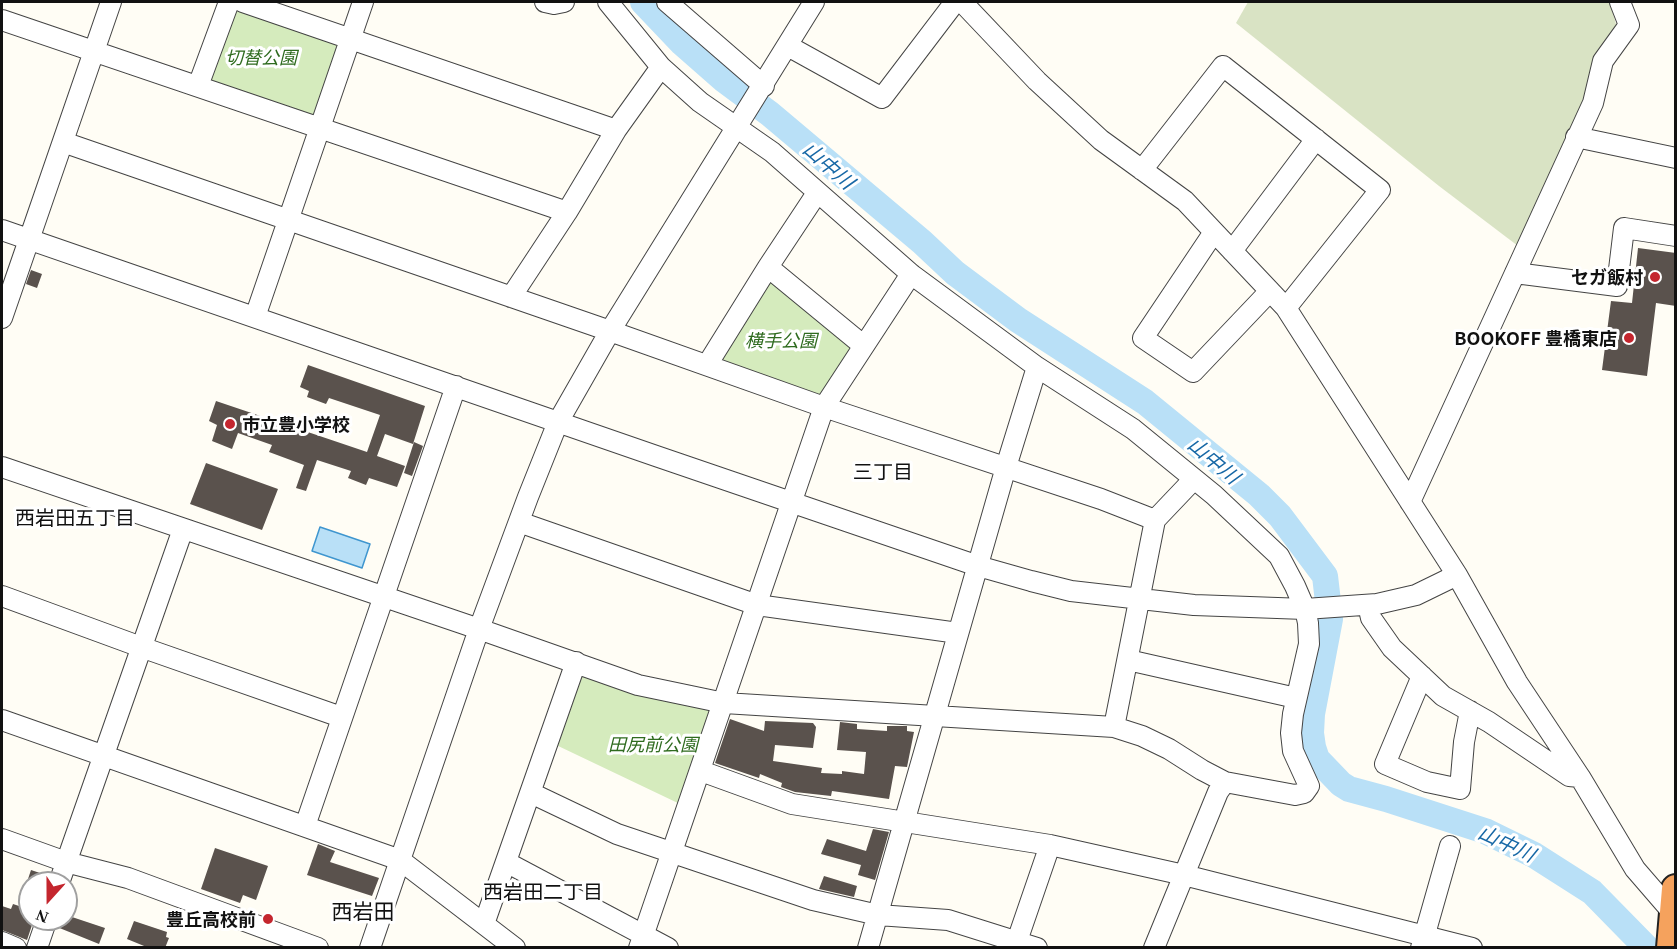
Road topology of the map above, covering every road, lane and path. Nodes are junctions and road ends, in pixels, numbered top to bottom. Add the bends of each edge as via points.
1 (111, 2) edge
2 (229, 2) edge
3 (243, 2) edge
4 (363, 2) edge
5 (545, 2) edge
6 (564, 2) edge
7 (608, 2) edge
8 (667, 2) edge
9 (955, 2) edge
10 (962, 2) edge
11 (1620, 2) edge
12 (807, 4) edge
13 (2, 20) edge
14 (350, 38) junction
15 (788, 46) junction
16 (94, 51) junction
17 (661, 67) junction
18 (198, 86) junction
19 (762, 88) junction
20 (739, 125) junction
21 (321, 128) junction
22 (616, 130) junction
23 (1576, 137) junction
24 (1316, 139) junction
25 (63, 142) junction
26 (1676, 158) edge
27 (1142, 170) junction
28 (817, 193) junction
29 (567, 212) junction
30 (288, 219) junction
31 (2, 230) edge
32 (1214, 232) junction
33 (1676, 236) edge
34 (28, 239) junction
35 (1232, 251) junction
36 (768, 267) junction
37 (1515, 273) junction
38 (911, 274) junction
39 (1270, 291) junction
40 (511, 297) junction
41 (1286, 308) junction
42 (255, 317) junction
43 (2, 318) edge
44 (610, 331) junction
45 (864, 346) junction
46 (707, 365) junction
47 (1037, 367) junction
48 (456, 386) junction
49 (824, 407) junction
50 (558, 422) junction
51 (2, 467) edge
52 (1006, 467) junction
53 (1194, 479) junction
54 (793, 502) junction
55 (1410, 502) junction
56 (1155, 520) junction
57 (519, 522) junction
58 (183, 530) junction
59 (978, 566) junction
60 (1457, 575) junction
61 (2, 596) edge
62 (383, 598) junction
63 (1141, 599) junction
64 (757, 605) junction
65 (1368, 605) junction
66 (1305, 609) junction
67 (479, 629) junction
68 (958, 633) junction
69 (141, 647) junction
70 (1128, 660) junction
71 (576, 662) junction
72 (1422, 676) junction
73 (1296, 698) junction
74 (724, 703) junction
75 (1470, 711) junction
76 (934, 716) junction
77 (341, 717) junction
78 (2, 720) edge
79 (1114, 727) junction
80 (103, 757) junction
81 (701, 771) junction
82 (1580, 777) junction
83 (1225, 782) junction
84 (531, 794) junction
85 (906, 821) junction
86 (304, 826) junction
87 (2, 839) edge
88 (1050, 845) junction
89 (1450, 846) dead end
90 (671, 853) junction
91 (400, 860) junction
92 (66, 862) junction
93 (506, 862) junction
94 (63, 871) edge
95 (1184, 875) junction
96 (878, 915) junction
97 (1673, 920) edge
98 (484, 924) junction
99 (43, 931) edge
100 (641, 941) edge
101 (1017, 941) junction
102 (2, 942) edge
103 (1423, 942) edge
104 (16, 948) edge
105 (37, 948) edge
106 (318, 948) edge
107 (370, 948) edge
108 (515, 948) edge
109 (668, 948) edge
110 (868, 948) edge
111 (1037, 948) edge
112 (1154, 948) edge
113 (1472, 948) edge

1 - 16 street
2 - 18 street
3 - 14 street
4 - 14 street
5 - 6 street
7 - 17 street
8 - 19 street
9 - 15 street via 882,98
10 - 27 street via 1037,81 1101,140
11 - 23 street via 1629,25 1603,61 1593,103
12 - 15 street
13 - 16 street
14 - 21 street
14 - 22 street
15 - 19 street
16 - 18 street
16 - 25 street
17 - 20 street via 700,102
17 - 22 street
18 - 21 street
19 - 20 street
20 - 28 street
20 - 44 street
21 - 29 street
21 - 30 street
22 - 29 street
23 - 26 street
23 - 37 street
24 - 27 street via 1223,66
24 - 35 street
24 - 41 street via 1380,190
25 - 30 street
25 - 34 street
27 - 32 street via 1185,201
28 - 36 street
28 - 38 street
29 - 40 street
30 - 40 street
30 - 42 street
31 - 34 street
32 - 35 street
32 - 39 street via 1143,338 1193,372
33 - 37 street via 1624,228 1617,286
34 - 42 street
34 - 43 street
35 - 39 street
36 - 45 street
36 - 46 street
37 - 55 street
38 - 45 street
38 - 47 street
39 - 41 street
40 - 44 street
41 - 55 street
42 - 48 street
44 - 46 street
44 - 50 street
45 - 49 street
46 - 49 street
47 - 52 street
47 - 53 street via 1133,429
48 - 50 street
48 - 62 street
49 - 52 street
49 - 54 street
50 - 54 street
50 - 57 street
51 - 58 street
52 - 56 street
52 - 59 street
53 - 56 street
53 - 66 street via 1279,556
54 - 59 street
54 - 64 street
55 - 60 street
56 - 63 street
57 - 64 street
57 - 67 street
58 - 62 street
58 - 69 street
59 - 63 street via 1071,591
59 - 68 street
60 - 65 street via 1416,595
60 - 82 street via 1517,682
61 - 69 street
62 - 67 street
62 - 77 street
63 - 66 street
63 - 70 street
64 - 68 street
64 - 74 street
65 - 66 street
65 - 72 street via 1371,618 1392,648
66 - 73 street via 1309,644
67 - 71 street
67 - 91 street
68 - 76 street
69 - 77 street
69 - 80 street
70 - 73 street
70 - 79 street
71 - 74 street via 638,685
71 - 84 street
72 - 75 street via 1443,696
72 - 75 street via 1385,764 1428,783 1460,789
73 - 83 street via 1291,733 1293,751 1309,786 1307,790 1295,795
74 - 76 street
74 - 81 street
75 - 82 street via 1569,776
76 - 79 street
76 - 85 street
77 - 86 street
78 - 80 street
79 - 83 street via 1169,749
80 - 86 street
80 - 92 street
81 - 85 street via 792,804
81 - 90 street
82 - 97 street via 1635,869
83 - 95 street
84 - 90 street via 617,834
84 - 93 street
85 - 88 street
85 - 96 street
86 - 91 street
87 - 92 street
88 - 95 street
88 - 101 street
89 - 103 street
90 - 96 street via 813,900
90 - 100 street
91 - 98 street
91 - 107 street
92 - 94 street
92 - 106 street via 128,878
93 - 98 street
93 - 100 street
95 - 103 street
95 - 112 street
96 - 101 street via 948,920
96 - 110 street
98 - 108 street
99 - 105 street
100 - 109 street
101 - 111 street
102 - 104 street
103 - 113 street

